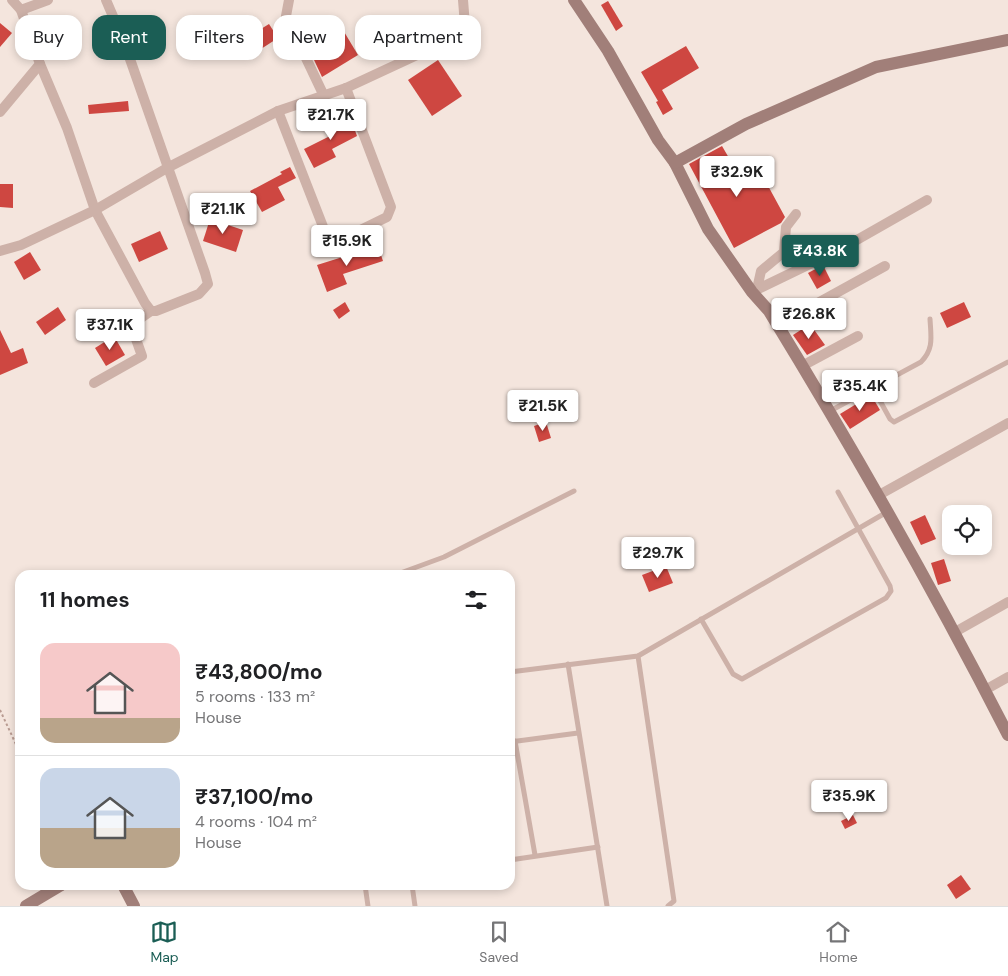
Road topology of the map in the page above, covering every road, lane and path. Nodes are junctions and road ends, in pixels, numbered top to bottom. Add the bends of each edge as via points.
1 (12, 0) edge
2 (48, 0) edge
3 (106, 0) edge
4 (289, 0) edge
5 (463, 0) edge
6 (574, 0) edge
7 (21, 10) junction
8 (1008, 40) edge
9 (40, 64) junction
10 (346, 88) junction
11 (324, 96) junction
12 (278, 111) junction
13 (0, 112) edge
14 (674, 163) junction
15 (167, 168) junction
16 (927, 200) dead end
17 (95, 210) junction
18 (796, 214) dead end
19 (0, 251) edge
20 (885, 266) dead end
21 (755, 291) junction
22 (151, 311) junction
23 (930, 319) dead end
24 (778, 325) junction
25 (858, 336) dead end
26 (1008, 362) edge
27 (802, 366) junction
28 (94, 383) dead end
29 (873, 388) junction
30 (830, 411) junction
31 (1008, 423) edge
32 (574, 492) dead end
33 (838, 492) dead end
34 (879, 495) junction
35 (888, 511) junction
36 (857, 530) junction
37 (409, 570) edge
38 (1008, 602) edge
39 (701, 620) junction
40 (955, 632) junction
41 (638, 656) junction
42 (568, 664) junction
43 (515, 671) edge
44 (1008, 677) edge
45 (985, 690) junction
46 (0, 710) edge
47 (578, 733) junction
48 (1008, 735) edge
49 (515, 741) edge
50 (15, 742) edge
51 (515, 751) edge
52 (598, 846) junction
53 (535, 856) junction
54 (515, 859) edge
55 (53, 890) edge
56 (126, 890) edge
57 (366, 890) edge
58 (413, 890) edge
59 (26, 906) edge
60 (134, 906) edge
61 (368, 906) edge
62 (415, 906) edge
63 (607, 906) edge
64 (668, 906) edge

1 - 7 street
2 - 7 street
3 - 15 street via 124,42
4 - 11 street via 286,16
5 - 10 street via 465,25 458,33
6 - 14 street
7 - 9 street
8 - 14 street via 876,67 746,124
9 - 13 street
9 - 17 street via 67,128
10 - 11 street
10 - 12 street via 391,207 389,215 382,220 334,244 329,242
11 - 12 street
12 - 15 street
14 - 21 street via 708,229
15 - 17 street
15 - 22 street via 208,284 199,294
16 - 21 street via 841,249
17 - 19 street
17 - 22 street
18 - 21 street via 786,227 784,252 761,271
20 - 24 street
21 - 24 street
22 - 28 street via 131,325 142,356
23 - 29 lane via 932,347 929,355
24 - 27 street
25 - 27 street
26 - 29 lane via 894,422
27 - 30 street
29 - 30 lane
30 - 34 street
31 - 34 street
32 - 37 lane via 444,557
33 - 36 lane
34 - 35 street
35 - 36 lane
35 - 40 street
36 - 39 lane
36 - 39 lane via 890,586 891,591 886,598 742,678 733,674
38 - 40 street
39 - 41 lane
40 - 45 street
41 - 42 lane
41 - 64 lane via 674,900
42 - 43 lane
42 - 47 lane
44 - 45 street
45 - 48 street
46 - 50 path
47 - 49 lane
47 - 52 lane
51 - 53 lane
52 - 53 lane
52 - 63 lane
53 - 54 lane
55 - 59 street
56 - 60 street
57 - 61 lane
58 - 62 lane

